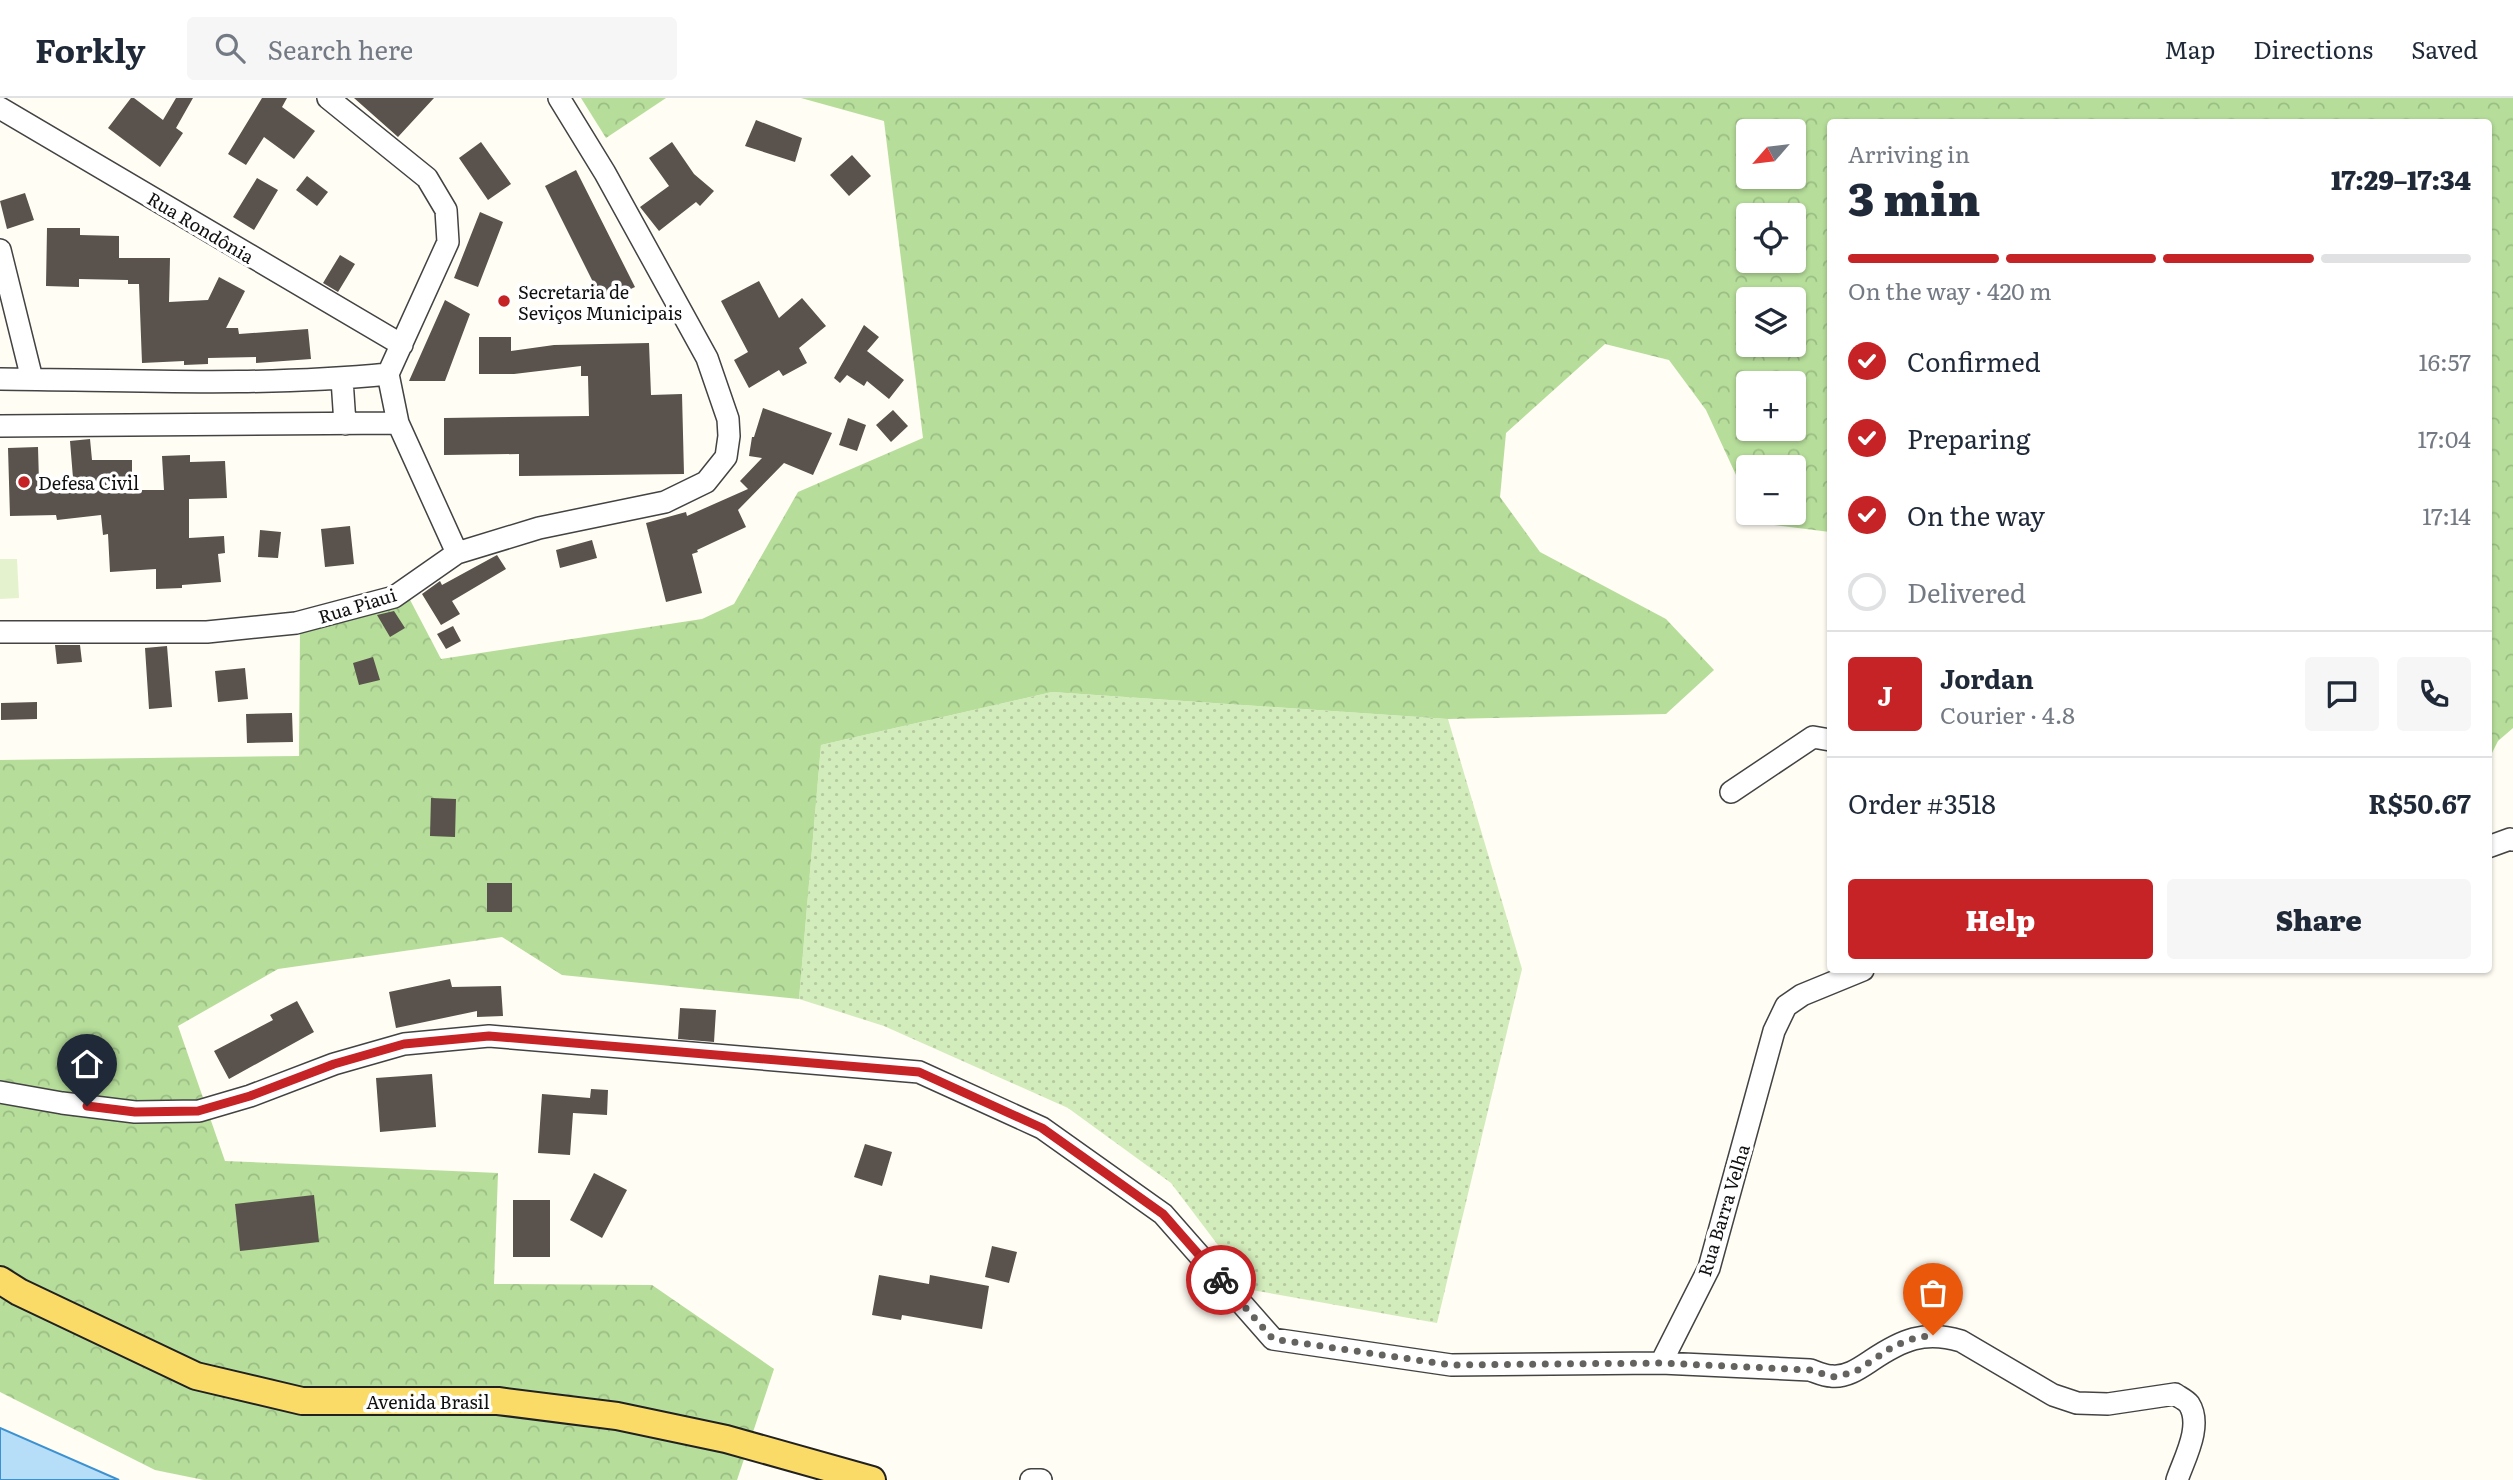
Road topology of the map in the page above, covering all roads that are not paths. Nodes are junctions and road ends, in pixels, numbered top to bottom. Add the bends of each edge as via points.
1 (328, 98) edge
2 (559, 98) edge
3 (0, 108) edge
4 (0, 250) edge
5 (402, 345) junction
6 (388, 374) junction
7 (0, 379) edge
8 (32, 379) junction
9 (342, 379) junction
10 (398, 423) junction
11 (345, 424) junction
12 (0, 426) edge
13 (457, 553) junction
14 (0, 632) edge
15 (1827, 739) edge
16 (1731, 792) dead end
17 (2513, 841) edge
18 (2492, 846) edge
19 (1856, 973) edge
20 (0, 1092) edge
21 (0, 1280) edge
22 (1661, 1363) junction
23 (872, 1480) edge
24 (1031, 1480) edge
25 (1041, 1480) edge
26 (2177, 1480) edge

1 - 5 street via 427,178 446,210 448,242
2 - 13 street, Rua Piaui via 707,358 728,419 726,457 706,482 665,502 540,528
3 - 5 street, Rua Rondônia
4 - 8 street
5 - 6 street
6 - 9 street
6 - 10 street
7 - 8 street
8 - 9 street
9 - 11 street
10 - 11 street
10 - 13 street
11 - 12 street
13 - 14 street, Rua Piaui via 394,597 296,623 207,632
15 - 16 street via 1813,737
17 - 18 street
19 - 22 street, Rua Barra Velha via 1786,1006 1774,1031 1709,1268
20 - 22 street via 135,1112 198,1111 404,1044 489,1036 919,1072 1042,1128 1163,1214 1273,1339 1451,1365
21 - 23 main road, Avenida Brasil via 196,1376 302,1401 498,1401 617,1416 726,1439
22 - 26 street via 1810,1370 1833,1377 1855,1372 1915,1338 1947,1337 2053,1395 2077,1403 2108,1404 2175,1394 2188,1403 2193,1415 2193,1432
24 - 25 street

